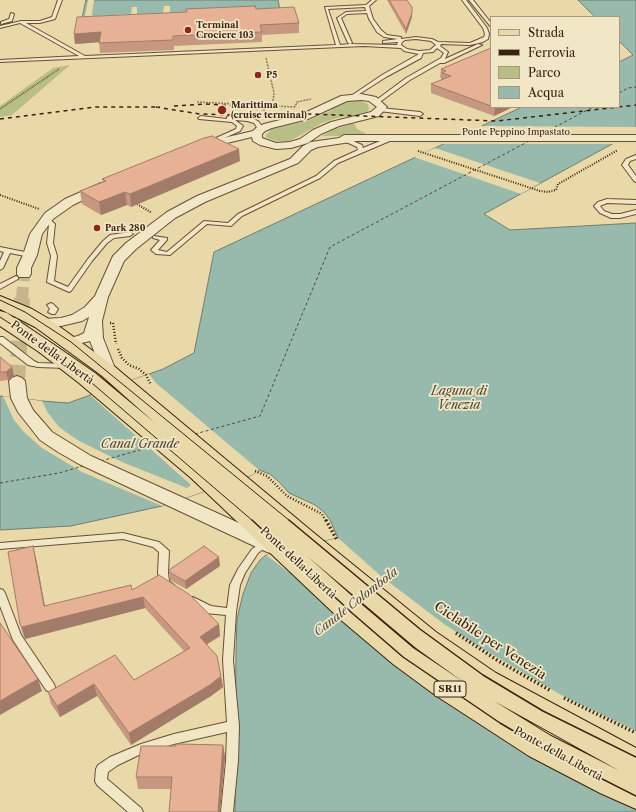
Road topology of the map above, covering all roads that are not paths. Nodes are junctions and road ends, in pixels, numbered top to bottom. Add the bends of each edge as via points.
1 (60, 0) edge
2 (374, 0) edge
3 (464, 0) edge
4 (471, 0) edge
5 (367, 6) junction
6 (369, 12) junction
7 (12, 14) dead end
8 (22, 22) junction
9 (0, 23) edge
10 (490, 25) edge
11 (0, 27) edge
12 (410, 38) junction
13 (402, 40) junction
14 (490, 40) edge
15 (350, 43) junction
16 (339, 45) junction
17 (438, 45) junction
18 (480, 45) junction
19 (401, 47) junction
20 (418, 52) junction
21 (97, 57) junction
22 (0, 61) edge
23 (437, 64) junction
24 (400, 67) junction
25 (420, 72) junction
26 (353, 97) junction
27 (379, 106) junction
28 (420, 114) dead end
29 (194, 116) dead end
30 (363, 117) junction
31 (201, 118) dead end
32 (259, 131) junction
33 (636, 132) edge
34 (394, 137) junction
35 (636, 138) edge
36 (350, 139) junction
37 (301, 142) junction
38 (271, 145) junction
39 (197, 148) joint
40 (359, 152) junction
41 (636, 156) edge
42 (281, 158) junction
43 (272, 168) junction
44 (636, 180) edge
45 (111, 182) edge
46 (636, 202) edge
47 (636, 212) edge
48 (43, 214) junction
49 (130, 234) dead end
50 (155, 237) dead end
51 (0, 249) edge
52 (8, 251) junction
53 (30, 255) junction
54 (0, 268) edge
55 (24, 277) joint
56 (0, 287) edge
57 (101, 297) junction
58 (0, 302) edge
59 (49, 313) junction
60 (0, 314) edge
61 (0, 317) edge
62 (99, 324) junction
63 (0, 338) edge
64 (69, 342) junction
65 (68, 366) junction
66 (105, 377) junction
67 (22, 381) tunnel mouth
68 (286, 545) junction
69 (0, 546) edge
70 (0, 593) edge
71 (231, 612) junction
72 (50, 687) dead end
73 (232, 726) junction
74 (636, 764) edge
75 (636, 794) edge
76 (137, 812) edge
77 (227, 812) edge

1 - 8 lane via 54,18 40,22
2 - 5 lane
3 - 17 lane via 485,28 486,38 470,44
4 - 10 lane
5 - 6 lane
5 - 16 lane via 326,8
6 - 12 lane via 381,33
6 - 15 lane via 346,13 340,16
7 - 9 lane via 11,20
8 - 11 lane
8 - 21 lane via 75,53
12 - 13 lane
12 - 17 lane via 426,38
13 - 15 lane
13 - 19 lane via 398,44
14 - 18 lane
15 - 16 lane
16 - 19 lane
16 - 21 lane
17 - 18 lane
17 - 20 lane via 431,50
17 - 23 lane via 446,54
18 - 23 lane
19 - 20 lane
20 - 24 lane via 420,56
21 - 22 lane
23 - 25 lane
24 - 25 lane via 411,65 421,68
24 - 26 lane
25 - 27 lane via 398,85
26 - 27 street via 365,98
26 - 32 street via 339,100 304,117
27 - 28 lane
27 - 30 street via 375,114
29 - 32 lane via 248,119 256,122
30 - 34 street via 364,124 370,129
30 - 37 street via 330,126
31 - 39 lane via 233,121 240,126 238,130
32 - 38 street via 256,136 259,140
32 - 39 street
33 - 34 street, Ponte Peppino Impastato
34 - 35 street, Ponte Peppino Impastato
34 - 36 street
34 - 40 lane
36 - 37 street via 324,138
36 - 40 lane via 360,146
36 - 43 street via 315,144 294,161
37 - 38 street via 283,146
37 - 42 street
38 - 42 street
40 - 50 lane via 336,162 318,177 240,215 229,225 206,222 168,254 154,250 165,239
41 - 44 lane via 625,165
42 - 43 street via 279,164
43 - 57 street via 201,199 158,224 118,259
45 - 48 street
46 - 47 lane via 607,201 597,206 604,214 611,216
48 - 49 lane via 52,224 50,243 54,256 50,282 69,290 90,260 112,236
48 - 53 street
51 - 52 lane
52 - 53 lane
52 - 54 lane
53 - 55 street via 34,267
55 - 56 lane
57 - 59 street via 90,310 77,318 54,323
57 - 62 street
58 - 59 main road, Ponte della Libertà via 26,313
59 - 64 main road, Ponte della Libertà
60 - 64 main road via 17,321 47,341
61 - 65 main road, Ponte della Libertà
62 - 64 street via 90,335
62 - 66 street via 99,349
63 - 65 lane via 26,361 38,365
64 - 66 main road, Ponte della Libertà
65 - 66 main road, Ponte della Libertà
66 - 68 main road, Ponte della Libertà / SR11 via 237,493
67 - 68 street via 19,398 30,418 46,436 85,460 204,514
68 - 71 lane via 255,551 235,585
68 - 74 main road, Ponte della Libertà / SR11 via 486,682
68 - 75 main road, Ponte della Libertà / SR11 via 374,632 445,686 540,746
69 - 71 lane via 122,536 156,544 164,551 163,573 166,583 209,610
70 - 72 lane via 17,636
71 - 73 lane via 228,660
73 - 76 lane via 141,749 102,769 101,781
73 - 77 lane via 232,761

